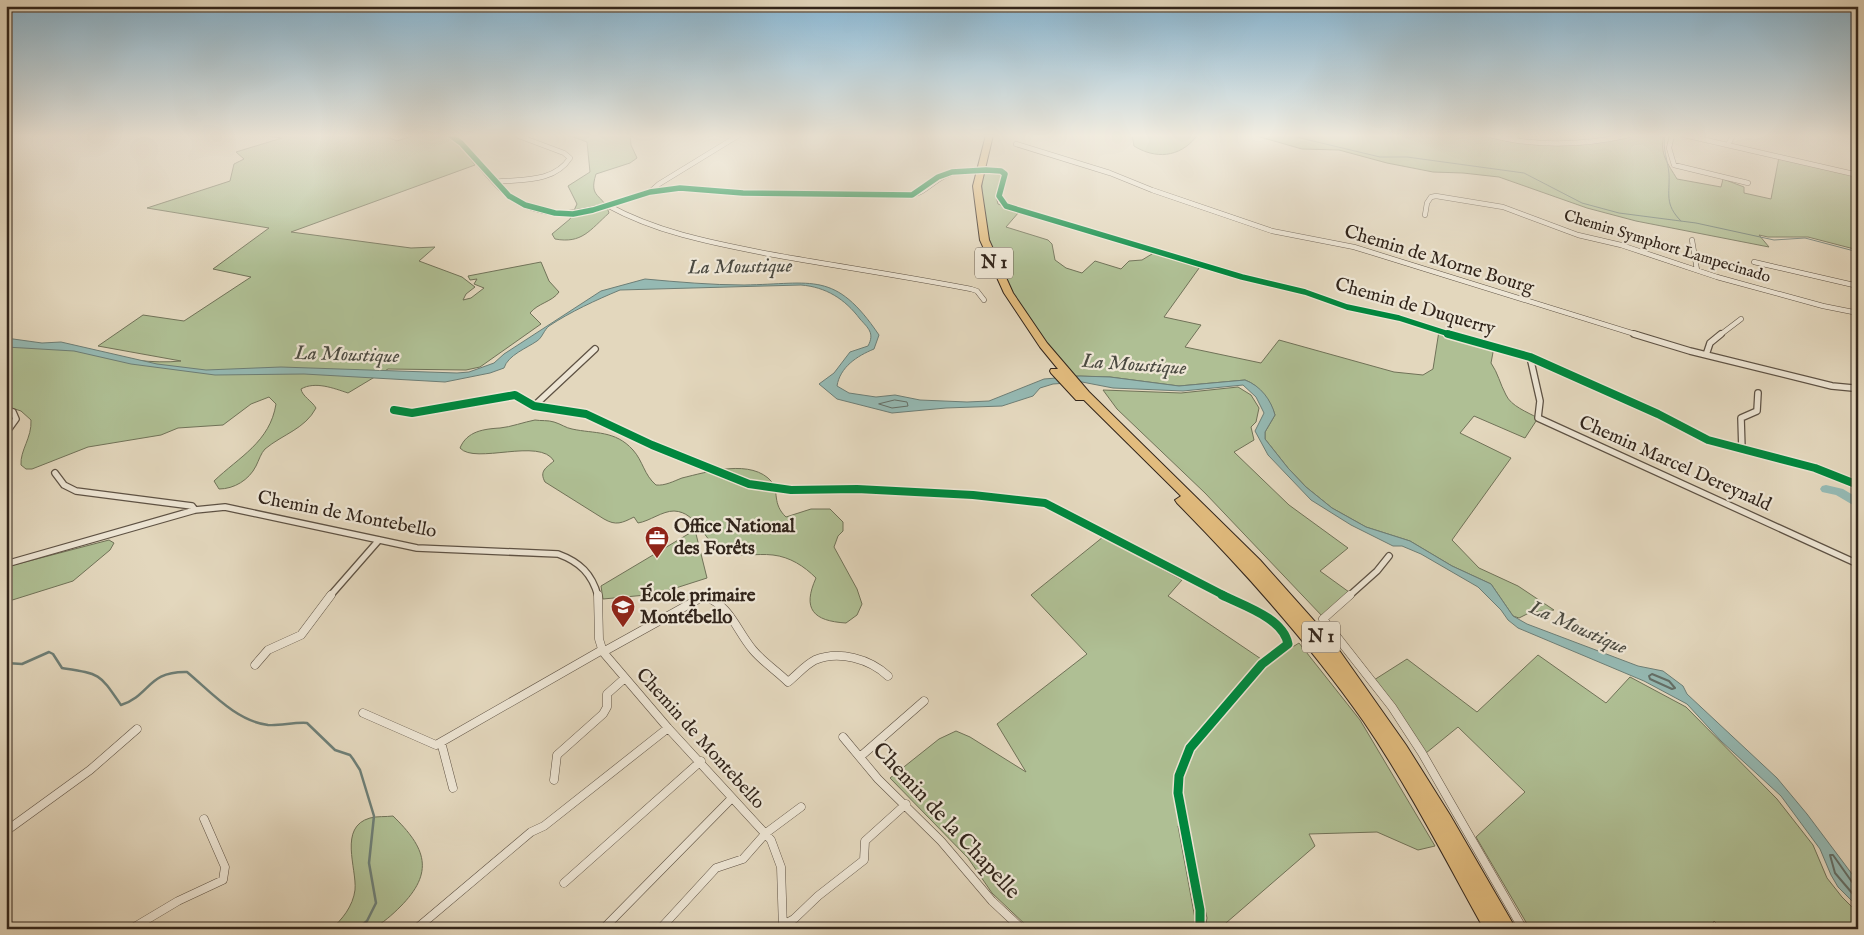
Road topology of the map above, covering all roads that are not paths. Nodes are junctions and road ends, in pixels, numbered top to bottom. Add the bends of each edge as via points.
1 (492, 179) edge
2 (526, 179) edge
3 (667, 179) edge
4 (936, 179) edge
5 (972, 179) edge
6 (978, 179) edge
7 (1004, 179) edge
8 (1124, 179) edge
9 (1727, 179) edge
10 (495, 182) junction
11 (1748, 184) dead end
12 (650, 192) junction
13 (607, 205) junction
14 (1426, 215) dead end
15 (1692, 240) dead end
16 (1754, 262) dead end
17 (1697, 270) junction
18 (1858, 286) edge
19 (984, 300) dead end
20 (1858, 313) edge
21 (1740, 319) dead end
22 (595, 349) dead end
23 (1706, 355) junction
24 (1530, 357) junction
25 (1062, 373) junction
26 (1858, 384) edge
27 (1074, 387) junction
28 (1758, 393) dead end
29 (534, 406) junction
30 (6, 410) edge
31 (394, 410) dead end
32 (6, 433) edge
33 (1742, 450) junction
34 (55, 472) dead end
35 (1858, 485) edge
36 (195, 510) junction
37 (379, 540) junction
38 (1390, 556) dead end
39 (6, 564) edge
40 (1858, 564) edge
41 (602, 651) junction
42 (255, 665) dead end
43 (888, 676) dead end
44 (625, 678) junction
45 (924, 701) dead end
46 (363, 713) dead end
47 (668, 728) junction
48 (137, 729) dead end
49 (843, 737) dead end
50 (441, 742) junction
51 (861, 756) junction
52 (701, 761) junction
53 (554, 780) dead end
54 (453, 788) dead end
55 (732, 798) junction
56 (906, 804) junction
57 (801, 807) dead end
58 (204, 819) dead end
59 (6, 831) edge
60 (766, 833) junction
61 (564, 883) dead end
62 (783, 927) edge
63 (131, 929) edge
64 (416, 929) edge
65 (603, 929) edge
66 (660, 929) edge
67 (1022, 929) edge
68 (1200, 929) edge
69 (1494, 929) edge
70 (1508, 929) edge
71 (1523, 929) edge

1 - 10 street
2 - 10 street
3 - 12 street
4 - 12 street, Chemin de Duquerry, bridge via 919,193 908,195 698,188
5 - 25 highway, N 1 via 973,223 979,247 1002,298 1021,328
6 - 25 highway, N 1 via 980,222 987,247 1006,289
7 - 24 street, Chemin de Duquerry, bridge via 998,196 1006,206 1313,294 1347,307 1406,320
8 - 23 street, Chemin de Morne Bourg via 1272,231 1354,247
9 - 11 street
10 - 13 street via 525,205 555,213 573,214
12 - 13 street
13 - 19 street via 644,224 679,236 971,289
14 - 17 street, Chemin Symphort Lampecinado via 1426,203 1436,196 1503,207 1578,235 1621,245
15 - 17 street
16 - 18 street
17 - 20 street, Chemin Symphort Lampecinado
21 - 23 street via 1710,343
22 - 29 street
23 - 26 street, Chemin de Morne Bourg via 1832,386 1853,388
24 - 33 street, Chemin de Duquerry via 1708,440
24 - 40 street, Chemin Marcel Dereynald via 1540,400 1538,418
25 - 27 highway, N 1
27 - 69 highway, N 1 via 1271,593 1316,646 1370,719
27 - 70 highway, N 1 via 1239,546 1328,646 1380,716
28 - 33 street via 1757,411 1741,418
29 - 31 street via 514,394 412,413
29 - 68 street via 586,414 652,445 765,488 973,495 1045,503 1281,627 1288,644 1262,664 1213,720 1190,748 1179,776 1178,793 1200,910
30 - 32 street via 12,412 16,419
33 - 35 street, Chemin de Duquerry via 1816,468
34 - 36 street via 64,485 76,490 192,506
36 - 37 street, Chemin de Montebello via 208,507 239,509
36 - 39 street, Chemin de Montebello
37 - 41 street, Chemin de Montebello via 424,549 558,554 571,558 589,574 600,595 599,640
37 - 42 street via 301,635 268,650
38 - 71 street via 1323,619 1392,707 1422,752
41 - 43 street via 704,596 716,600 728,610 753,650 788,682 818,659 835,657 873,663
41 - 44 street, Chemin de Montebello
41 - 50 street
44 - 47 street, Chemin de Montebello
44 - 53 street via 607,694 607,706 602,714 557,756
45 - 51 street
46 - 50 street via 430,744
47 - 52 street, Chemin de Montebello
47 - 64 street via 544,826 531,832
48 - 59 street via 79,781
49 - 51 street, Chemin de la Chapelle
50 - 54 street
51 - 56 street, Chemin de la Chapelle via 878,779
52 - 55 street, Chemin de Montebello
52 - 61 street
55 - 60 street, Chemin de Montebello
55 - 65 street
56 - 62 street via 865,841 864,860
56 - 67 street, Chemin de la Chapelle via 992,901
57 - 60 street
58 - 63 street via 225,867 222,880
60 - 62 street, Chemin de Montebello via 778,854 781,868
60 - 66 street via 743,860 716,868

